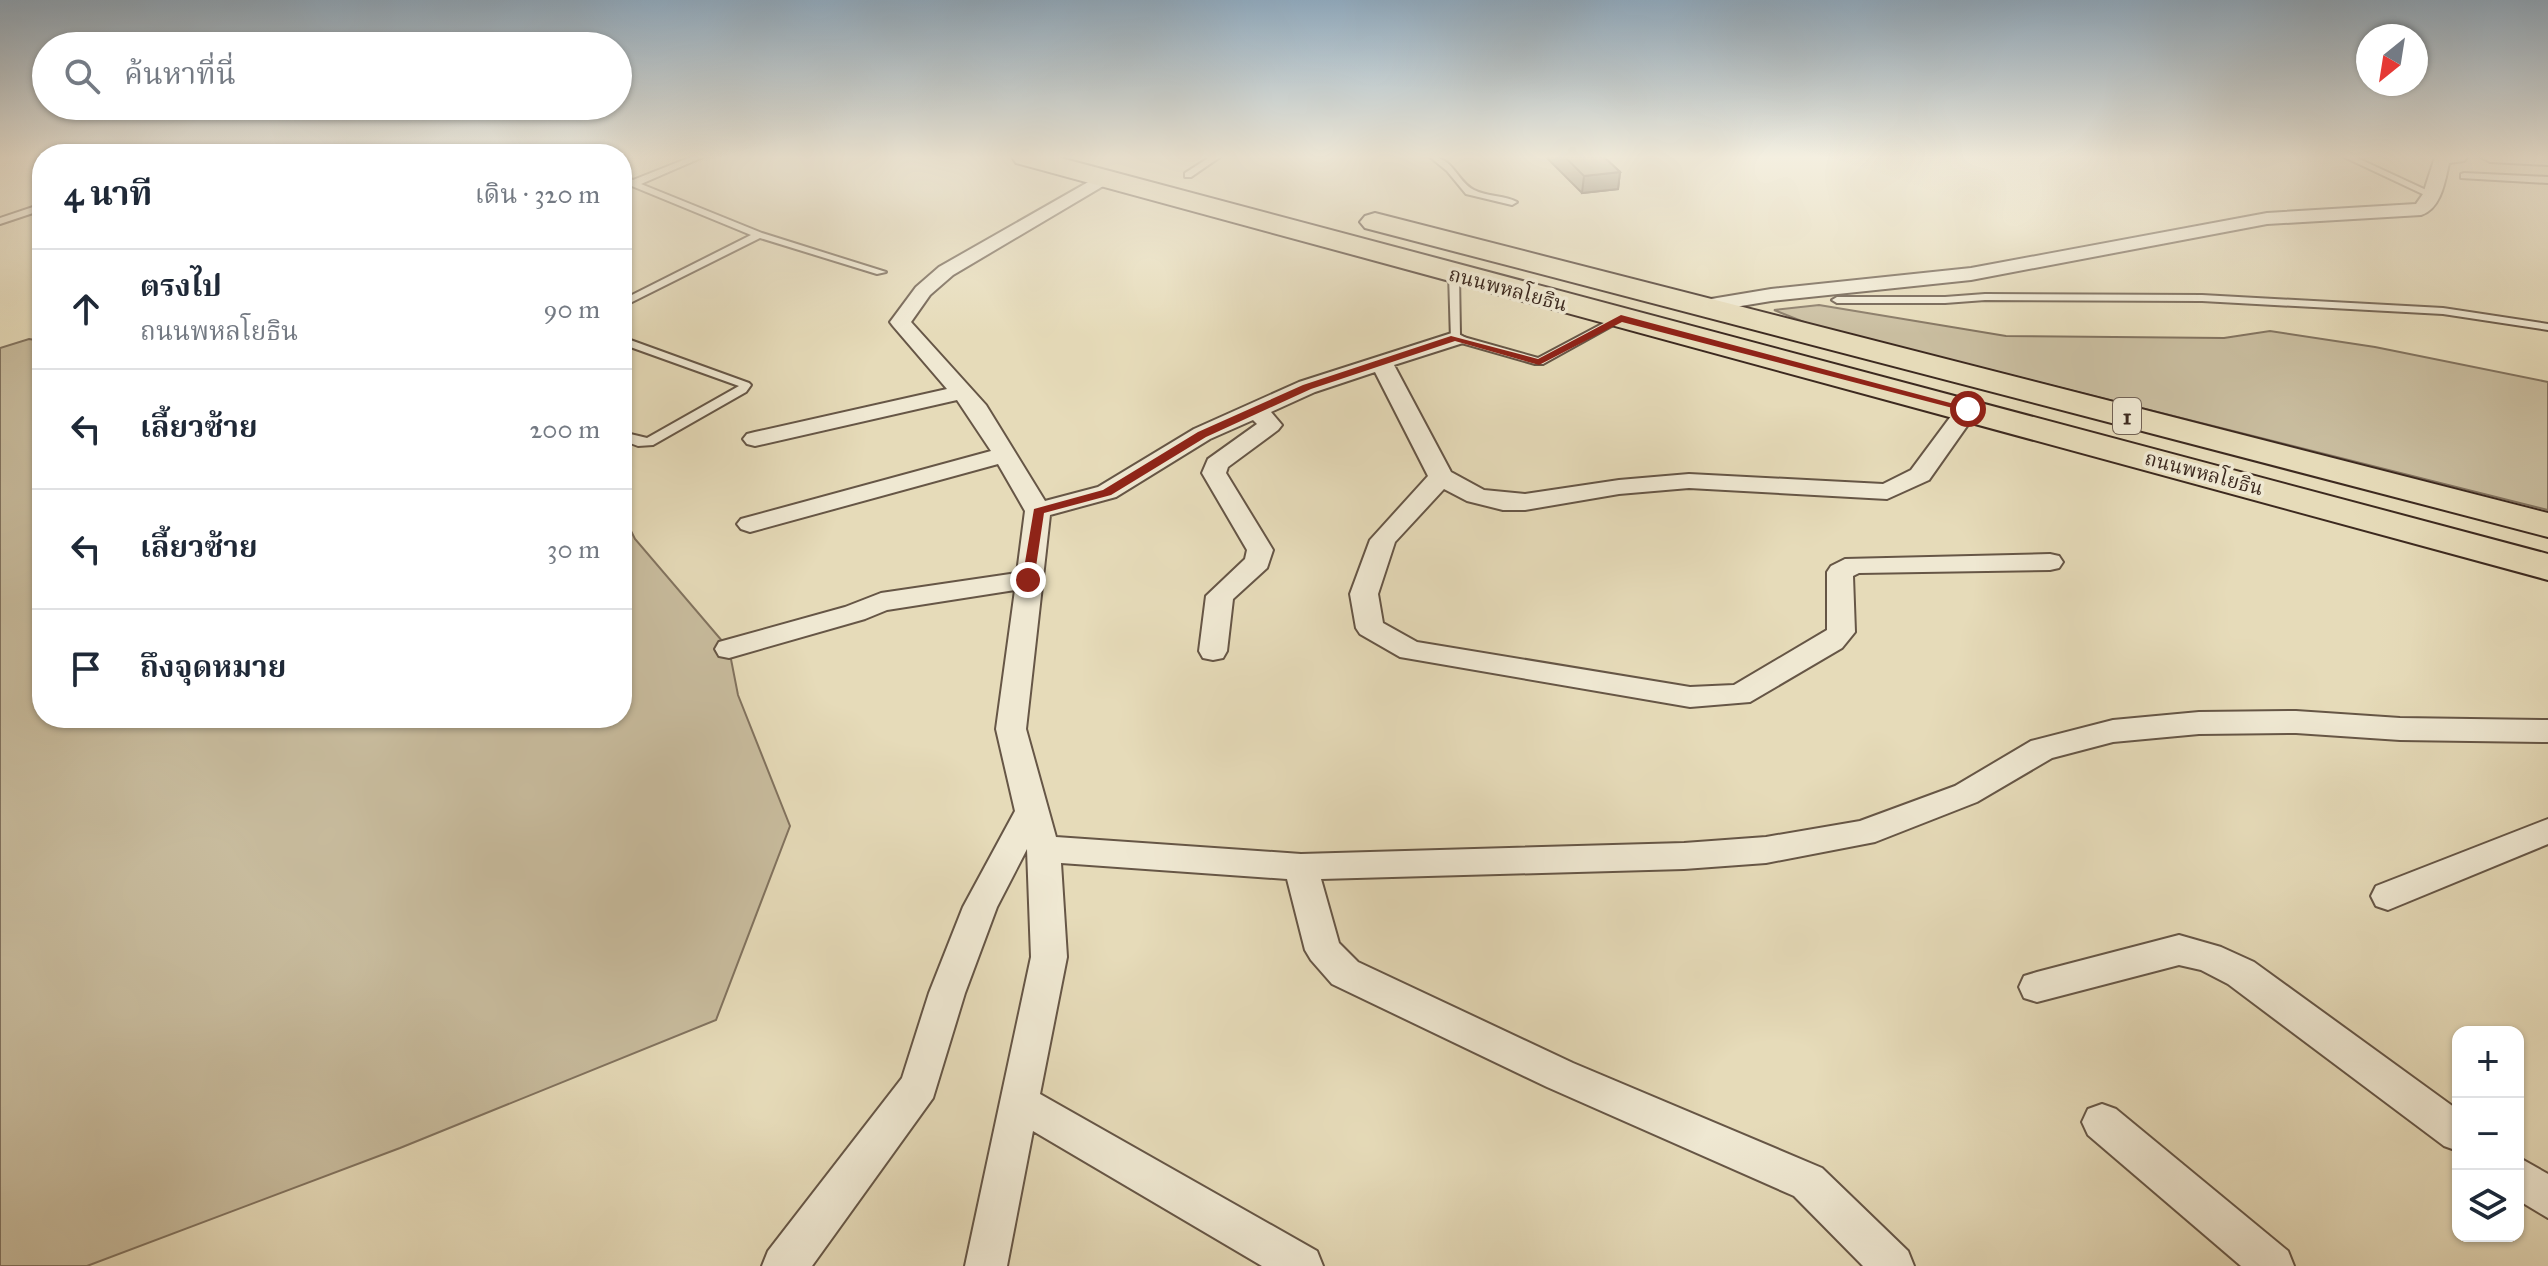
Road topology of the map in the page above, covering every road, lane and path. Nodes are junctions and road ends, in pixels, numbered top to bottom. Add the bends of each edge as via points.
1 (714, 216) edge
2 (1035, 216) edge
3 (1268, 216) edge
4 (1350, 216) edge
5 (2319, 216) edge
6 (759, 235) junction
7 (881, 272) dead end
8 (1454, 274) junction
9 (632, 299) edge
10 (1837, 300) dead end
11 (1705, 306) junction
12 (1621, 318) junction
13 (2548, 327) edge
14 (1455, 338) junction
15 (632, 344) edge
16 (1382, 363) junction
17 (962, 392) junction
18 (1257, 409) junction
19 (1968, 409) junction
20 (755, 439) dead end
21 (632, 440) edge
22 (1004, 455) junction
23 (1441, 477) junction
24 (1038, 511) junction
25 (750, 524) dead end
26 (2548, 525) edge
27 (2050, 562) dead end
28 (2548, 567) edge
29 (1028, 580) junction
30 (729, 649) dead end
31 (1213, 651) dead end
32 (2548, 731) edge
33 (1031, 811) junction
34 (2548, 831) edge
35 (1044, 849) junction
36 (1301, 867) junction
37 (2388, 896) dead end
38 (2037, 987) dead end
39 (1020, 1103) junction
40 (2102, 1122) dead end
41 (2452, 1129) edge
42 (2524, 1180) edge
43 (2548, 1198) edge
44 (783, 1266) edge
45 (986, 1266) edge
46 (1302, 1266) edge
47 (1893, 1266) edge
48 (2273, 1266) edge

1 - 6 lane
2 - 17 street via 946,271 900,322
3 - 8 main road, ถนนพหลโยธิน / 1
4 - 11 main road, ถนนพหลโยธิน / 1
5 - 11 street via 2248,221 2074,257 1906,283 1757,295
6 - 7 lane
6 - 9 lane
8 - 12 main road, ถนนพหลโยธิน / 1
8 - 14 lane
10 - 13 lane via 2202,298 2443,311
11 - 26 main road, ถนนพหลโยธิน / 1
12 - 14 lane via 1539,362
12 - 19 main road, ถนนพหลโยธิน / 1
14 - 16 street
15 - 21 lane via 745,385 649,442
16 - 18 street
16 - 23 street
17 - 20 street
17 - 22 street
18 - 24 street via 1202,434 1107,492
18 - 31 street via 1270,425 1217,464 1214,473 1260,550 1258,562 1220,596
19 - 23 street via 1920,475 1887,492 1689,481 1525,502 1476,496
19 - 28 main road, ถนนพหลโยธิน / 1
22 - 24 street
22 - 25 street
23 - 27 street via 1383,540 1364,594 1370,628 1410,650 1690,697 1740,695 1832,641 1841,632 1840,572 1854,565
24 - 29 street
29 - 30 street via 881,602
29 - 33 street via 1011,729
32 - 36 street via 2296,722 2113,731 2042,749 1966,794 1863,833 1766,850
33 - 35 street
33 - 44 street via 980,907 919,1086
34 - 37 street
35 - 36 street
35 - 39 street via 1049,957
36 - 47 street via 1323,950 1345,973 1560,1075 1808,1182
38 - 41 street via 2179,950 2209,957 2241,973
39 - 45 street
39 - 46 street
40 - 48 street
42 - 43 street

